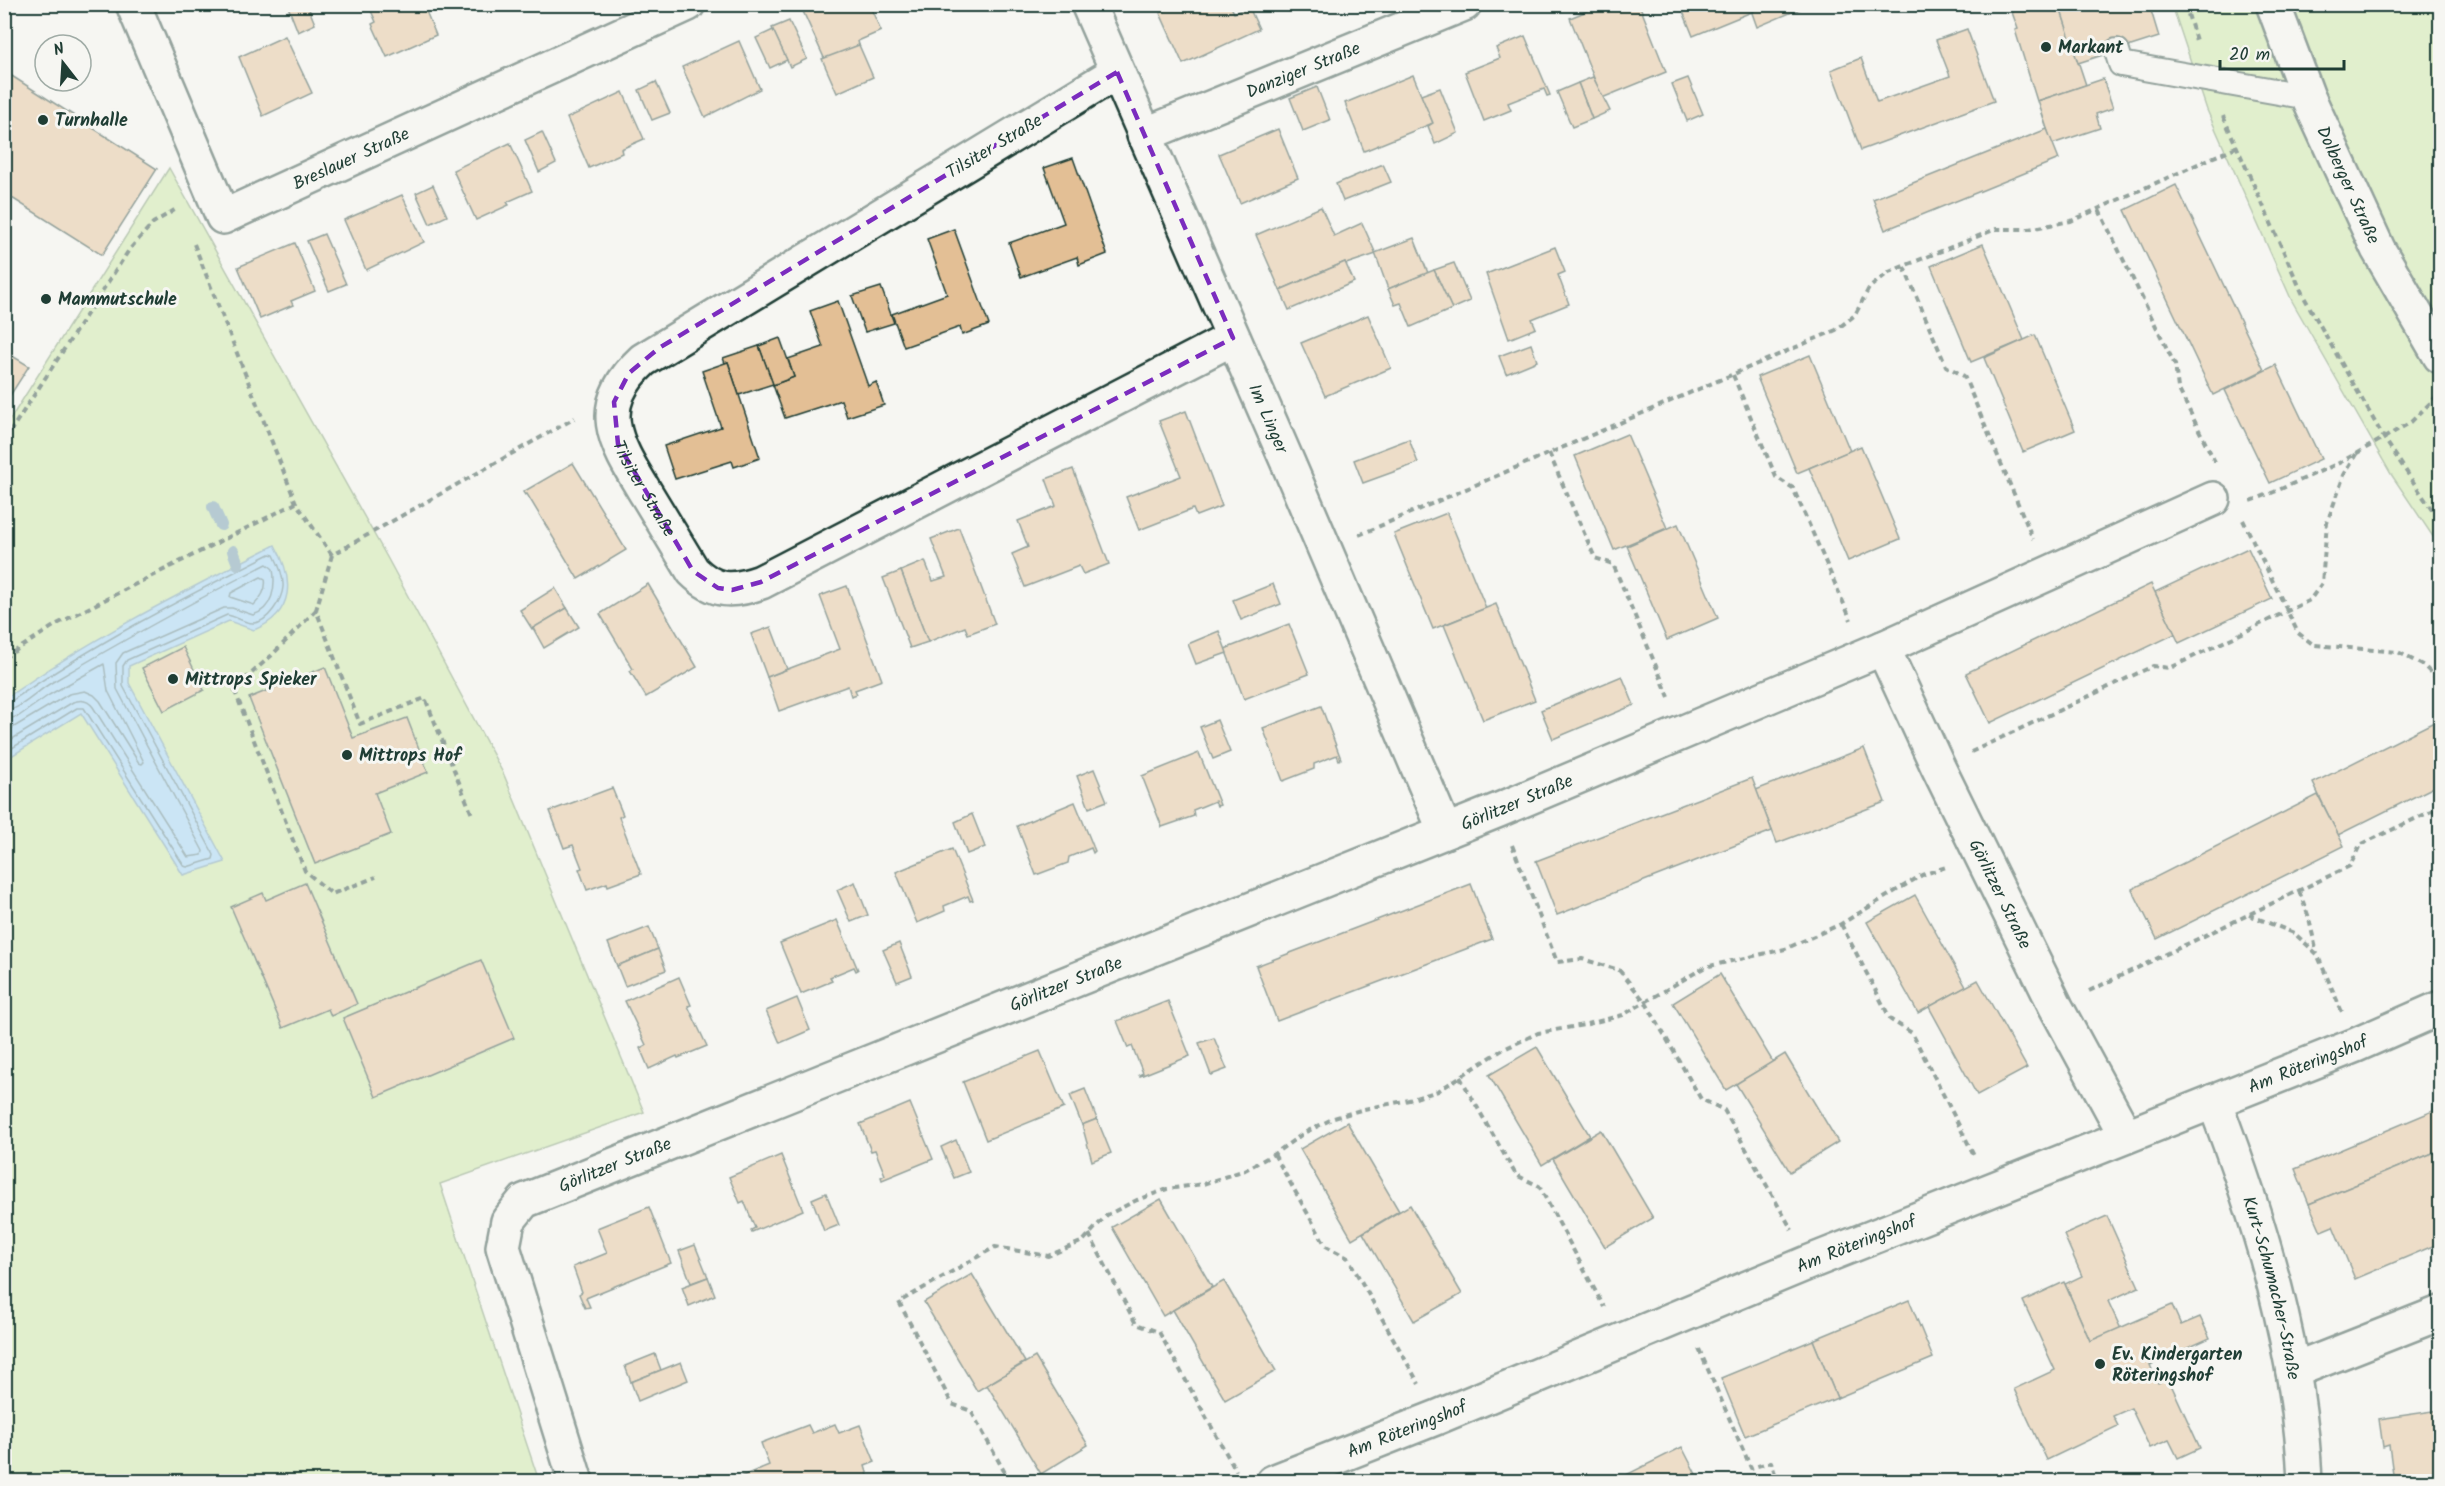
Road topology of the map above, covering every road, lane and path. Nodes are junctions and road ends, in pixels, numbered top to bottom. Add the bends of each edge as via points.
1 (133, 4) edge
2 (688, 4) edge
3 (1088, 4) edge
4 (1464, 4) edge
5 (2185, 4) edge
6 (2273, 4) edge
7 (2116, 51) dead end
8 (1117, 72) junction
9 (2209, 80) junction
10 (2308, 97) junction
11 (1144, 135) junction
12 (2236, 147) junction
13 (184, 218) dead end
14 (193, 240) dead end
15 (1904, 267) junction
16 (1233, 338) junction
17 (2440, 357) edge
18 (1733, 375) junction
19 (2440, 392) edge
20 (614, 402) junction
21 (2384, 438) junction
22 (4, 441) edge
23 (1549, 453) junction
24 (2356, 454) junction
25 (2214, 499) joint
26 (296, 503) junction
27 (2440, 522) edge
28 (1325, 550) junction
29 (332, 555) junction
30 (2048, 574) junction
31 (316, 610) junction
32 (1874, 652) junction
33 (4, 658) edge
34 (1684, 733) junction
35 (1938, 767) junction
36 (2440, 807) edge
37 (1499, 810) junction
38 (473, 818) dead end
39 (1445, 831) junction
40 (1981, 855) junction
41 (376, 877) dead end
42 (2299, 891) junction
43 (2248, 915) junction
44 (1840, 924) junction
45 (2317, 954) junction
46 (1646, 1003) junction
47 (2056, 1007) junction
48 (2440, 1008) edge
49 (2356, 1045) junction
50 (1460, 1077) junction
51 (2214, 1101) junction
52 (2126, 1136) junction
53 (1274, 1154) junction
54 (1992, 1191) junction
55 (1089, 1234) junction
56 (1810, 1262) junction
57 (4, 1284) edge
58 (4, 1290) edge
59 (2440, 1313) edge
60 (1684, 1315) junction
61 (1623, 1341) junction
62 (2293, 1371) junction
63 (1438, 1417) junction
64 (1237, 1472) dead end
65 (576, 1482) edge
66 (1010, 1482) edge
67 (1273, 1482) edge
68 (1778, 1482) edge
69 (2305, 1482) edge

1 - 2 street, Breslauer Straße via 224,217
3 - 8 street, Im Linger
4 - 11 street, Danziger Straße
5 - 9 path
6 - 10 street, Dolberger Straße
7 - 9 lane via 2121,64
8 - 11 street, Im Linger
8 - 20 street, Tilsiter Straße via 659,348 629,373
9 - 10 lane
9 - 12 path
10 - 17 street, Dolberger Straße via 2378,249
11 - 16 street, Im Linger
12 - 15 path via 2071,221 2029,229 1996,229
12 - 21 path via 2304,297
13 - 22 path via 180,207 153,223 129,250
14 - 26 path
15 - 18 path via 1889,272 1869,288 1855,315 1836,330
15 - 30 path via 1946,366 1964,376
16 - 20 street, Tilsiter Straße via 761,582 732,590 704,582 693,571 625,459 614,428
16 - 28 street, Im Linger
18 - 23 path
18 - 32 path via 1776,477 1793,488
19 - 21 path via 2412,422
20 - 29 path via 586,412
21 - 24 path
21 - 27 path
23 - 28 path
23 - 34 path via 1595,558 1613,564
24 - 25 path via 2236,506
24 - 35 path via 2327,523 2322,583 2310,600 2170,668 2152,666
25 - 30 street, Görlitzer Straße
26 - 29 path
26 - 33 path via 57,624
28 - 39 street, Im Linger
29 - 31 path
30 - 32 street, Görlitzer Straße
31 - 38 path via 360,724 425,698
31 - 41 path via 234,688 305,871 332,894
32 - 34 street, Görlitzer Straße
32 - 35 street, Görlitzer Straße
34 - 37 street, Görlitzer Straße
35 - 40 street, Görlitzer Straße
36 - 42 path via 2360,845 2350,866
37 - 39 street, Görlitzer Straße
37 - 46 path via 1557,962 1582,959 1619,970
39 - 65 street, Görlitzer Straße via 524,1201 508,1221 503,1246
40 - 44 path via 1922,875
40 - 47 street, Görlitzer Straße
42 - 43 path
42 - 45 path
43 - 45 path via 2294,933
43 - 47 path
44 - 46 path via 1785,949 1705,967
44 - 54 path via 1891,1020 1912,1033
45 - 49 path
46 - 50 path via 1623,1016 1538,1033
46 - 56 path via 1701,1099 1724,1110
47 - 52 street, Görlitzer Straße
48 - 49 street, Am Röteringshof
49 - 51 street, Am Röteringshof
50 - 53 path via 1438,1091 1409,1101 1334,1118
50 - 61 path via 1516,1175 1539,1186
51 - 52 street, Am Röteringshof
51 - 62 street, Kurt-Schumacher-Straße via 2259,1227
52 - 54 street, Am Röteringshof
53 - 55 path via 1245,1170 1137,1200 1107,1215
53 - 63 path via 1326,1246 1348,1258
54 - 56 street, Am Röteringshof
55 - 64 path via 1136,1324 1159,1332
55 - 66 path via 1083,1241 1048,1256 995,1247 899,1302 952,1404 971,1411
56 - 60 street, Am Röteringshof
57 - 58 path
59 - 62 street
60 - 61 street, Am Röteringshof
60 - 68 path via 1751,1468 1771,1462
61 - 63 street, Am Röteringshof
62 - 69 street, Kurt-Schumacher-Straße
63 - 67 street, Am Röteringshof

